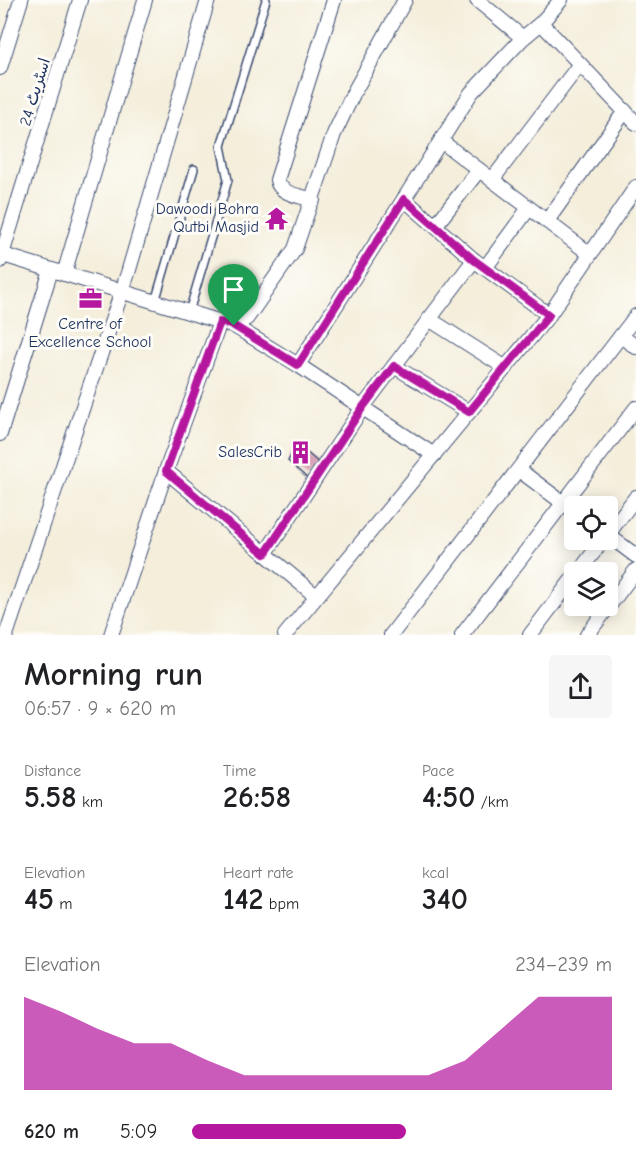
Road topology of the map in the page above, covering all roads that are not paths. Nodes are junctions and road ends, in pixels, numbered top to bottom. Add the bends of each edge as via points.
1 (21, 0) edge
2 (80, 0) edge
3 (146, 0) edge
4 (208, 0) edge
5 (266, 0) edge
6 (334, 0) edge
7 (405, 0) edge
8 (477, 0) edge
9 (561, 0) edge
10 (541, 23) junction
11 (523, 38) junction
12 (580, 64) junction
13 (0, 68) edge
14 (625, 111) junction
15 (636, 123) edge
16 (441, 141) junction
17 (194, 169) dead end
18 (478, 170) junction
19 (492, 180) junction
20 (636, 187) edge
21 (404, 199) junction
22 (313, 200) junction
23 (529, 208) junction
24 (547, 221) junction
25 (435, 226) junction
26 (591, 254) junction
27 (1, 257) edge
28 (479, 264) junction
29 (57, 272) junction
30 (121, 291) junction
31 (155, 302) junction
32 (189, 312) junction
33 (549, 315) junction
34 (636, 316) edge
35 (429, 319) junction
36 (220, 322) junction
37 (234, 326) junction
38 (621, 336) junction
39 (636, 347) edge
40 (298, 365) junction
41 (394, 366) junction
42 (506, 368) junction
43 (363, 407) junction
44 (636, 408) edge
45 (469, 412) junction
46 (0, 434) edge
47 (434, 455) junction
48 (519, 470) junction
49 (166, 471) junction
50 (576, 496) edge
51 (636, 497) edge
52 (564, 503) edge
53 (564, 513) edge
54 (618, 521) edge
55 (618, 542) edge
56 (595, 550) edge
57 (265, 554) junction
58 (636, 556) edge
59 (586, 562) edge
60 (636, 570) edge
61 (564, 590) edge
62 (316, 596) junction
63 (6, 635) edge
64 (111, 635) edge
65 (285, 635) edge
66 (391, 635) edge
67 (462, 635) edge
68 (530, 635) edge
69 (587, 635) edge

1 - 13 street
2 - 27 street, اسٹریٹ 24
3 - 29 street
4 - 30 street
5 - 32 lane via 221,146 228,180
6 - 22 street via 277,180 282,189
7 - 22 street via 334,134
8 - 11 street
9 - 10 street
10 - 11 street
10 - 12 street
11 - 16 street via 471,93
12 - 14 street
12 - 19 street
14 - 15 street
14 - 24 street
16 - 18 street
16 - 21 street
17 - 31 lane
18 - 19 street
18 - 25 street
19 - 23 street
20 - 26 street
21 - 25 street
21 - 40 street
22 - 37 street via 295,249 247,318
23 - 24 street
23 - 28 street
24 - 26 street
25 - 28 street
26 - 33 street
27 - 29 street
28 - 33 street
28 - 35 street
29 - 30 street
29 - 46 street
30 - 31 street
30 - 63 street
31 - 32 street
32 - 36 street
33 - 42 street
34 - 38 street
35 - 41 street
35 - 42 street
36 - 37 street
36 - 49 street
37 - 40 street
38 - 39 street
38 - 48 street
40 - 43 street
41 - 43 street
41 - 45 street
42 - 45 street
43 - 47 street
43 - 57 street
44 - 50 street
45 - 47 street
47 - 62 street
48 - 52 street
48 - 66 street
49 - 57 street
49 - 64 street
51 - 54 street
53 - 67 street
55 - 58 street
56 - 59 street
57 - 62 street
60 - 69 street
61 - 68 street
62 - 65 street

